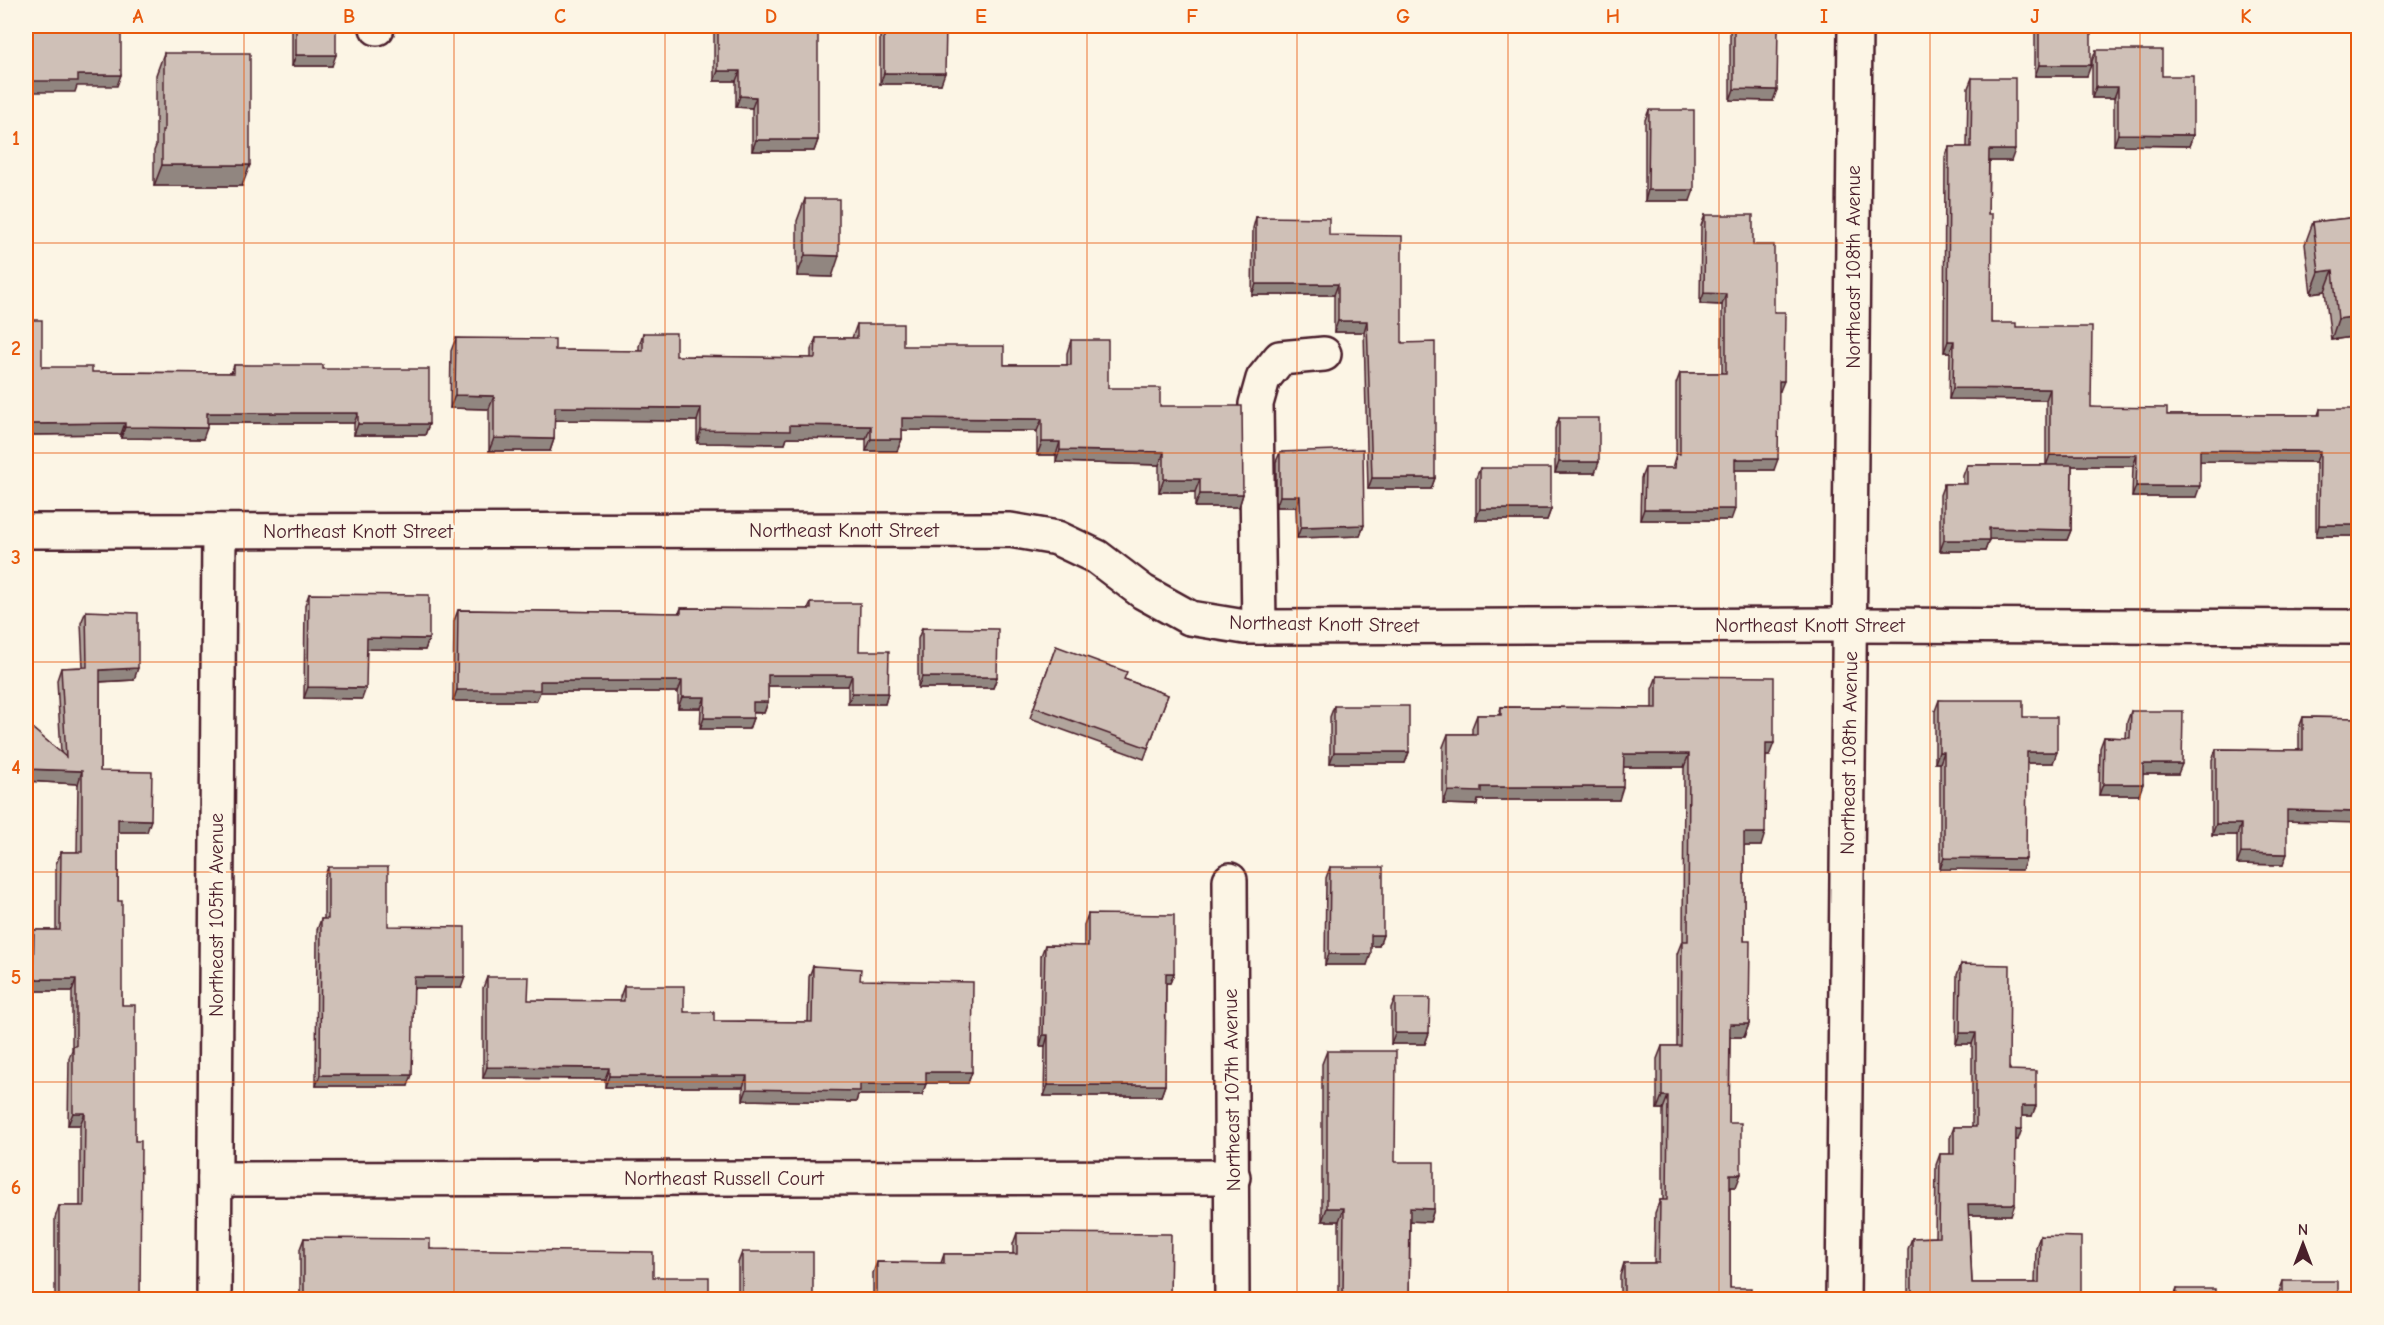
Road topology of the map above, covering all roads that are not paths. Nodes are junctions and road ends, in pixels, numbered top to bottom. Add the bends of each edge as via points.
1 (1855, 26) edge
2 (1324, 354) dead end
3 (26, 531) edge
4 (219, 531) junction
5 (1850, 625) junction
6 (1259, 627) junction
7 (2358, 627) edge
8 (1230, 880) dead end
9 (1233, 1177) junction
10 (214, 1179) junction
11 (214, 1299) edge
12 (1232, 1299) edge
13 (1843, 1299) edge

1 - 5 street, Northeast 108th Avenue
2 - 6 street via 1280,358 1263,379 1256,404
3 - 4 street, Northeast Knott Street
4 - 6 street, Northeast Knott Street via 1010,530 1057,538 1097,557 1143,592 1190,618
4 - 10 street, Northeast 105th Avenue
5 - 6 street, Northeast Knott Street
5 - 7 street, Northeast Knott Street
5 - 13 street, Northeast 108th Avenue
8 - 9 street, Northeast 107th Avenue
9 - 10 street, Northeast Russell Court
9 - 12 street, Northeast 107th Avenue
10 - 11 street, Northeast 105th Avenue

